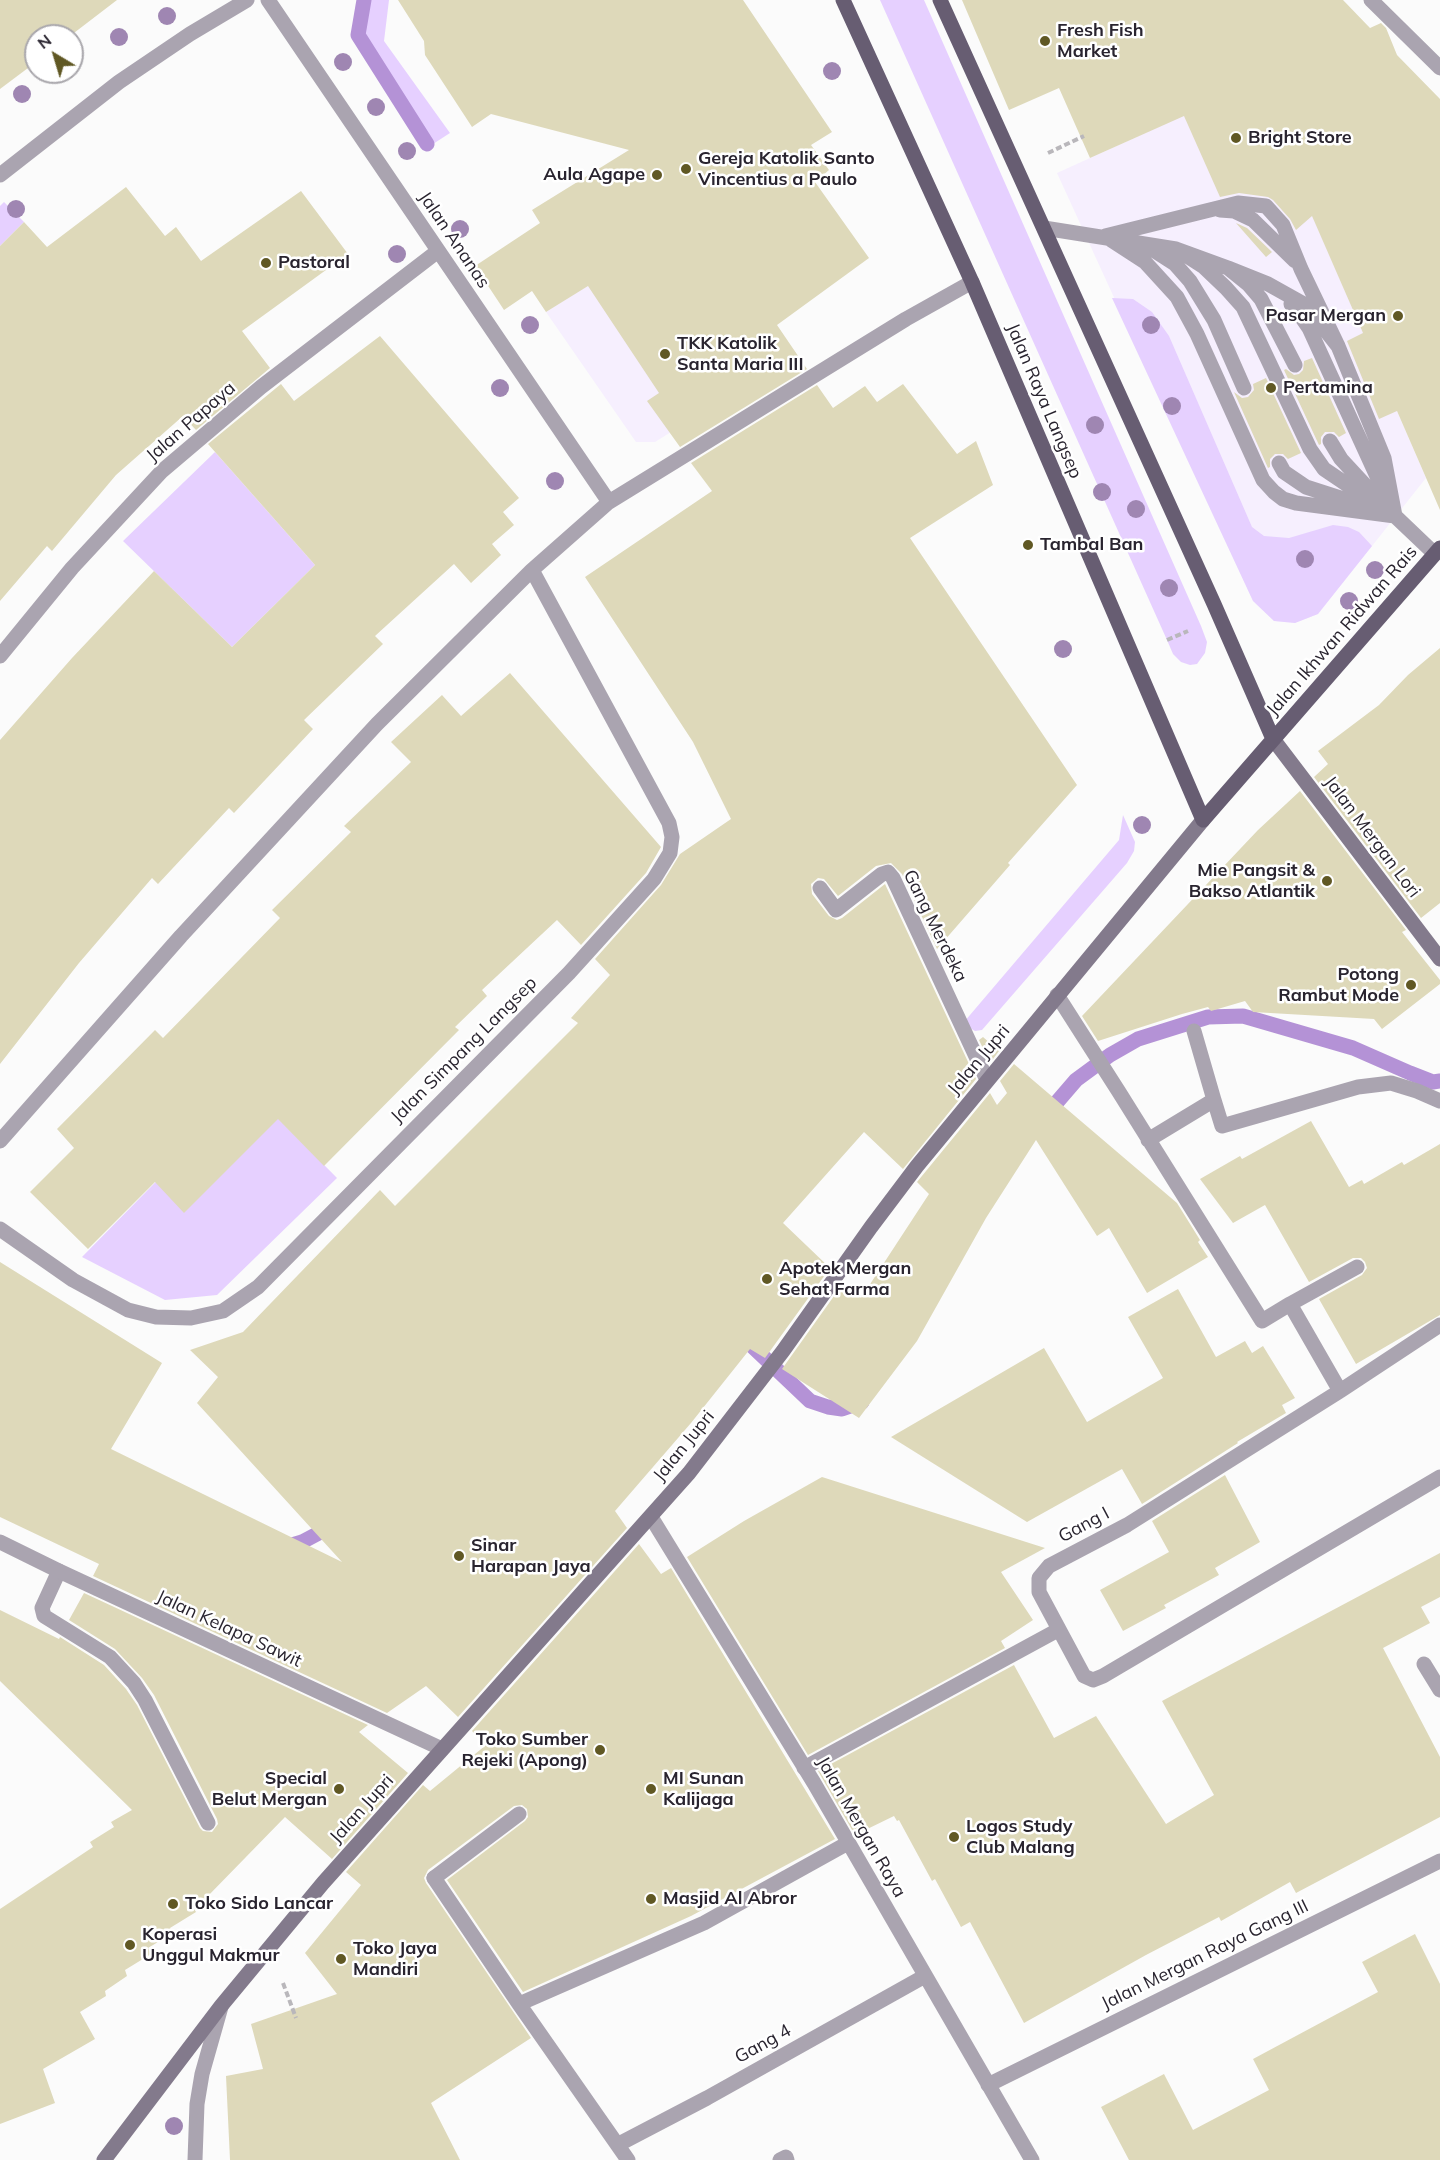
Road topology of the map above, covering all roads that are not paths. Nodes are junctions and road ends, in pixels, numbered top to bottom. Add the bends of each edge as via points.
1 (247, 0) edge
2 (268, 0) edge
3 (843, 0) edge
4 (940, 0) edge
5 (1371, 0) edge
6 (1440, 68) edge
7 (0, 175) edge
8 (1044, 228) junction
9 (1105, 236) junction
10 (1142, 243) junction
11 (1176, 249) junction
12 (438, 250) junction
13 (1228, 268) junction
14 (972, 282) junction
15 (1268, 284) junction
16 (1338, 345) junction
17 (1295, 365) dead end
18 (1244, 388) dead end
19 (1329, 441) dead end
20 (1279, 463) dead end
21 (609, 502) junction
22 (1395, 516) junction
23 (1438, 551) edge
24 (532, 570) junction
25 (0, 656) edge
26 (1274, 739) junction
27 (1203, 820) junction
28 (820, 888) dead end
29 (1440, 959) edge
30 (1056, 995) junction
31 (1194, 1031) dead end
32 (987, 1080) junction
33 (1214, 1100) junction
34 (1440, 1101) edge
35 (1148, 1140) junction
36 (0, 1141) edge
37 (0, 1229) edge
38 (1357, 1267) dead end
39 (1290, 1304) junction
40 (1440, 1325) edge
41 (1340, 1391) junction
42 (1440, 1477) edge
43 (651, 1517) junction
44 (0, 1542) edge
45 (59, 1571) junction
46 (1058, 1630) junction
47 (1424, 1664) dead end
48 (1440, 1690) edge
49 (442, 1749) junction
50 (804, 1768) junction
51 (519, 1814) dead end
52 (208, 1823) dead end
53 (848, 1843) junction
54 (1438, 1867) edge
55 (925, 1976) junction
56 (519, 2004) junction
57 (221, 2006) junction
58 (988, 2085) junction
59 (619, 2144) junction
60 (193, 2158) edge
61 (104, 2160) edge
62 (628, 2160) edge
63 (780, 2160) edge
64 (787, 2160) edge
65 (1032, 2160) edge

1 - 7 street via 119,82
2 - 12 street, Jalan Ananas
3 - 14 main road, Jalan Raya Langsep
4 - 8 main road
5 - 6 street
8 - 9 street
8 - 26 main road
9 - 10 street
9 - 16 street via 1238,203 1266,206 1283,225
9 - 22 street via 1145,262 1177,297 1263,480 1274,492 1296,504
10 - 11 street
10 - 18 street via 1175,264 1190,281 1214,320
11 - 13 street
11 - 22 street via 1204,267 1243,307 1310,449 1324,470
12 - 21 street, Jalan Ananas
12 - 25 street, Jalan Papaya via 261,387 162,471 72,568
13 - 15 street
13 - 17 street via 1261,299
14 - 21 street
14 - 27 main road, Jalan Raya Langsep
15 - 16 street via 1302,303
15 - 22 street via 1309,328
16 - 22 street via 1384,458
19 - 22 street
20 - 22 street via 1284,472 1306,487
21 - 24 street
22 - 23 street
23 - 26 main road, Jalan Ikhwan Ridwan Rais
24 - 36 street via 377,724 181,936
24 - 37 street, Jalan Simpang Langsep via 669,823 670,853 654,879 554,988 258,1287 223,1311 191,1318 156,1317 128,1310 72,1280
26 - 27 main road, Jalan Jupri
26 - 29 main road, Jalan Mergan Lori
27 - 30 main road, Jalan Jupri via 1113,932
28 - 32 street, Gang Merdeka via 836,910 888,872
30 - 32 main road, Jalan Jupri
30 - 35 street
31 - 33 street
32 - 43 main road, Jalan Jupri via 916,1166 723,1431
33 - 34 street via 1222,1126 1358,1087 1391,1083
33 - 35 street
35 - 39 street via 1262,1321
38 - 39 street
39 - 41 street
40 - 41 street, Gang I
41 - 46 street, Gang I via 1127,1525 1049,1566 1039,1578 1039,1592
42 - 46 street, Gang I via 1103,1676 1093,1680 1084,1676
43 - 49 main road, Jalan Jupri
43 - 50 street, Jalan Mergan Raya
44 - 45 street, Jalan Kelapa Sawit
45 - 49 street, Jalan Kelapa Sawit
45 - 52 street via 42,1608 44,1616 110,1657 134,1683
46 - 50 street
47 - 48 street
49 - 57 main road, Jalan Jupri
50 - 53 street, Jalan Mergan Raya
51 - 56 street via 435,1878
53 - 55 street, Jalan Mergan Raya
53 - 56 street via 704,1923
54 - 58 street, Jalan Mergan Raya Gang III
55 - 58 street, Jalan Mergan Raya
55 - 59 street, Gang 4
56 - 59 street
57 - 60 street via 196,2104
57 - 61 main road, Jalan Jupri
58 - 65 street, Jalan Mergan Raya
59 - 62 street
63 - 64 street

